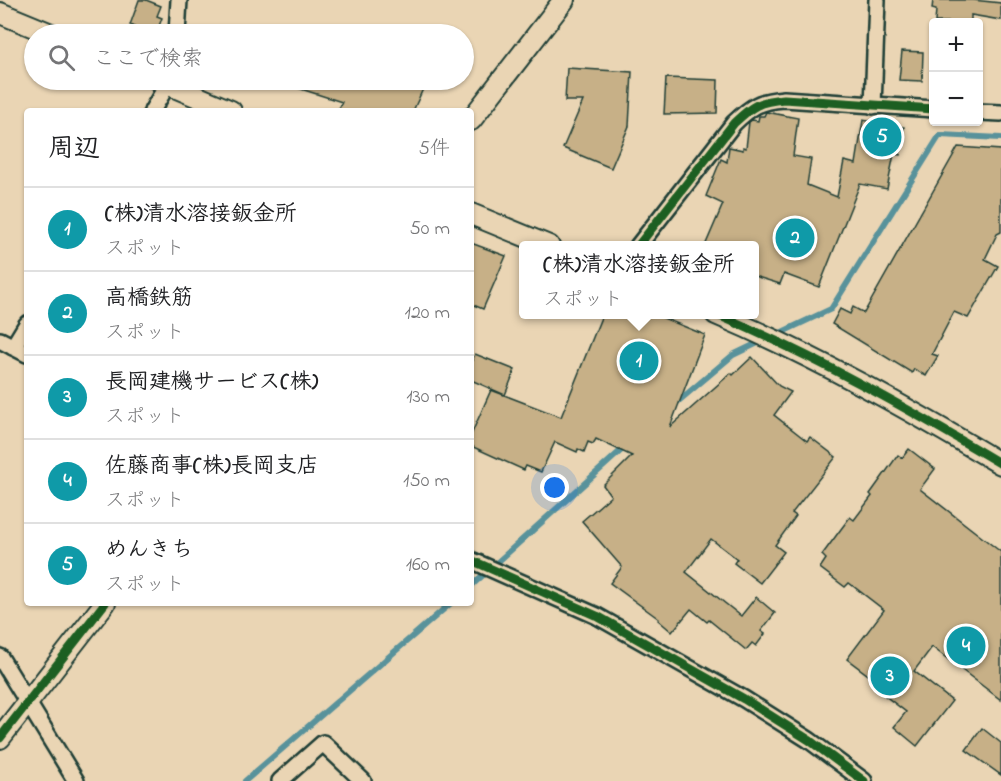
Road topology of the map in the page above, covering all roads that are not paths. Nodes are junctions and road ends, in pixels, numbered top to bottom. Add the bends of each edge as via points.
1 (179, 0) edge
2 (564, 0) edge
3 (877, 0) edge
4 (0, 13) edge
5 (27, 24) edge
6 (178, 24) edge
7 (161, 90) edge
8 (185, 90) edge
9 (873, 106) junction
10 (153, 108) edge
11 (224, 108) edge
12 (929, 109) edge
13 (983, 111) edge
14 (1001, 113) edge
15 (474, 116) edge
16 (474, 215) edge
17 (537, 241) edge
18 (642, 241) edge
19 (726, 319) edge
20 (24, 329) edge
21 (13, 347) edge
22 (1001, 464) edge
23 (474, 561) edge
24 (103, 606) edge
25 (0, 657) edge
26 (28, 702) junction
27 (0, 738) edge
28 (76, 781) edge
29 (280, 781) edge
30 (363, 781) edge
31 (864, 781) edge

1 - 6 street
2 - 15 street
3 - 9 street
4 - 5 street
7 - 10 street
8 - 11 street
9 - 12 street
9 - 18 street via 784,99 749,108
13 - 14 street
16 - 17 street
19 - 22 street via 881,395
20 - 21 street
23 - 31 street via 597,616 744,699
24 - 26 street
25 - 26 street
26 - 27 street
26 - 28 street
29 - 30 street via 323,743

